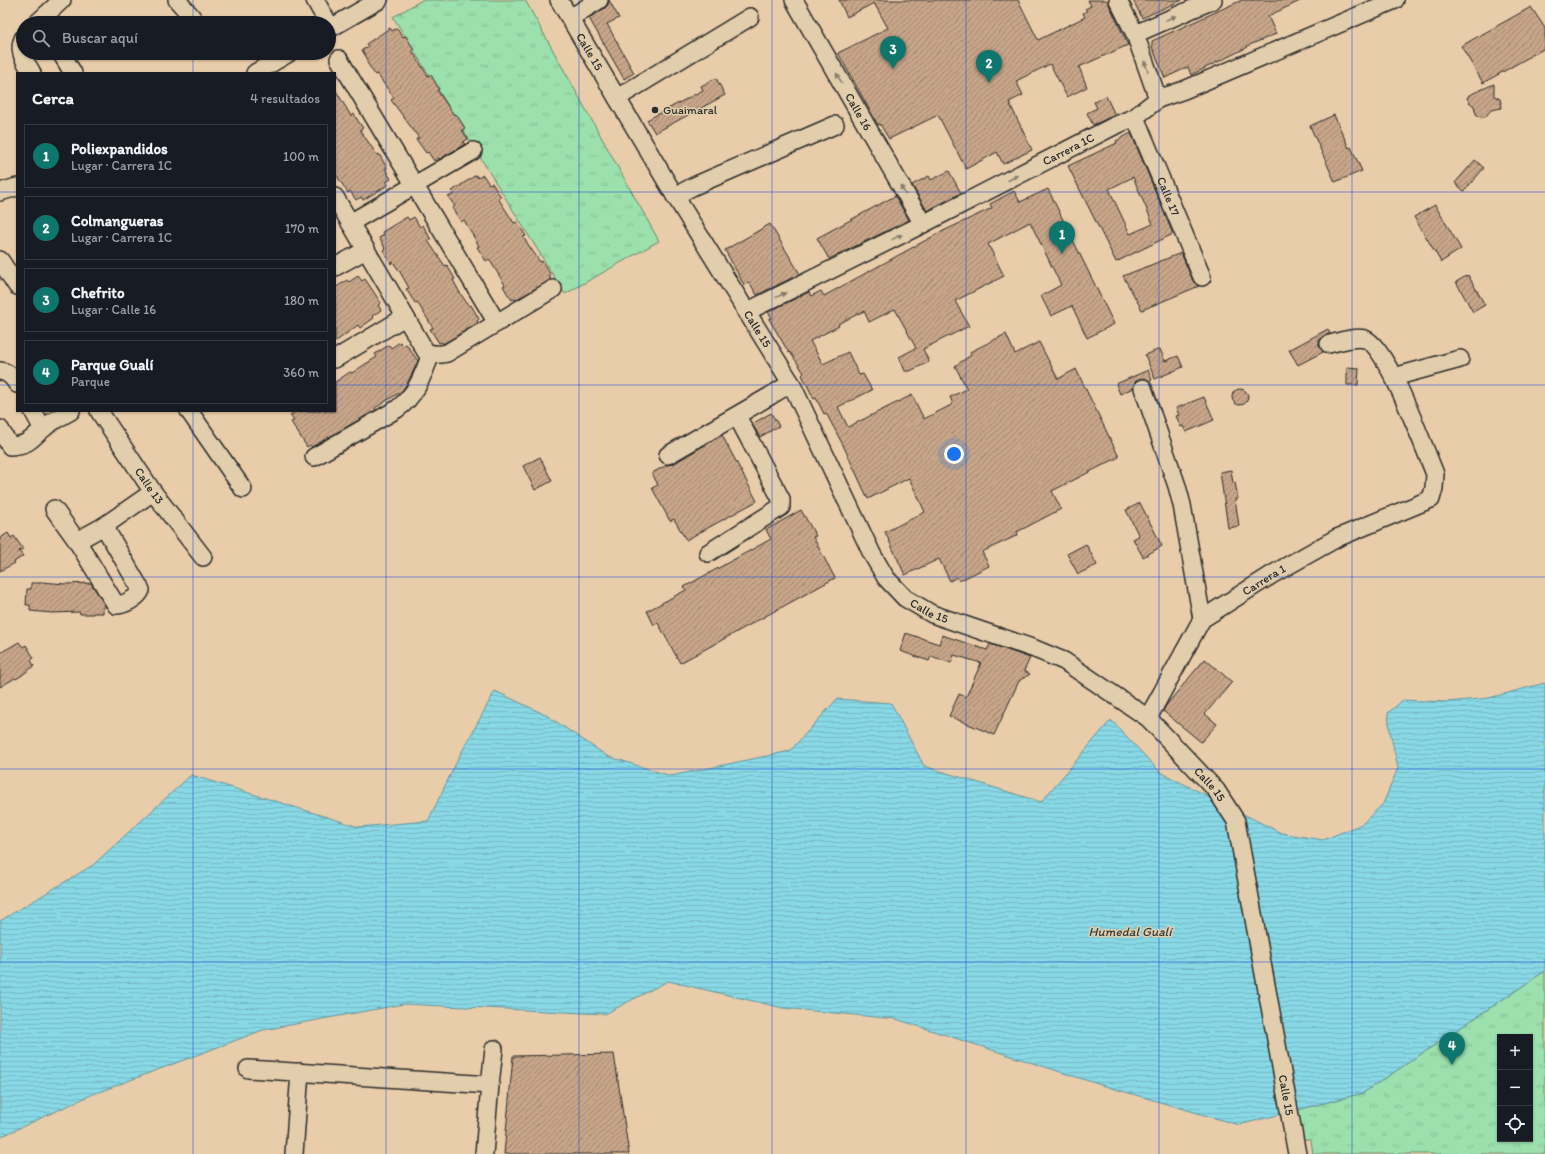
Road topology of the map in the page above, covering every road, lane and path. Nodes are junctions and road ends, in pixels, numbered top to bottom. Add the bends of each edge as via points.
1 (62, 0) edge
2 (177, 0) edge
3 (316, 0) edge
4 (379, 0) edge
5 (559, 0) edge
6 (599, 0) edge
7 (794, 0) edge
8 (1118, 0) edge
9 (1213, 0) edge
10 (1395, 0) edge
11 (46, 16) edge
12 (191, 16) edge
13 (324, 16) edge
14 (750, 17) dead end
15 (570, 18) junction
16 (336, 22) edge
17 (1135, 34) junction
18 (25, 60) edge
19 (65, 60) edge
20 (278, 60) edge
21 (339, 60) dead end
22 (31, 72) edge
23 (72, 72) edge
24 (259, 72) edge
25 (617, 98) junction
26 (1158, 98) junction
27 (1135, 116) junction
28 (835, 125) dead end
29 (473, 151) dead end
30 (415, 186) junction
31 (16, 187) edge
32 (0, 192) edge
33 (675, 196) junction
34 (336, 199) edge
35 (350, 223) junction
36 (922, 224) junction
37 (366, 250) junction
38 (1, 262) edge
39 (336, 266) edge
40 (1202, 277) dead end
41 (16, 284) edge
42 (553, 289) dead end
43 (746, 312) junction
44 (405, 317) junction
45 (497, 322) junction
46 (1329, 344) dead end
47 (431, 354) junction
48 (336, 358) edge
49 (1460, 359) dead end
50 (0, 371) edge
51 (1394, 377) junction
52 (16, 382) edge
53 (791, 383) junction
54 (1143, 388) dead end
55 (34, 412) edge
56 (69, 412) edge
57 (100, 412) edge
58 (190, 412) edge
59 (737, 416) junction
60 (0, 429) edge
61 (43, 429) junction
62 (668, 455) dead end
63 (314, 457) dead end
64 (242, 489) dead end
65 (153, 492) junction
66 (54, 509) dead end
67 (104, 526) junction
68 (77, 541) junction
69 (708, 553) dead end
70 (203, 557) dead end
71 (1202, 619) junction
72 (1148, 718) junction
73 (494, 1049) dead end
74 (248, 1069) dead end
75 (300, 1072) junction
76 (490, 1085) junction
77 (294, 1154) edge
78 (484, 1154) edge
79 (1297, 1154) edge

1 - 11 street
2 - 12 street
3 - 13 street
4 - 16 street
5 - 15 street, Calle 15
6 - 15 street
36 -> 7 street, Calle 16
8 - 17 street
17 -> 9 street
10 - 26 street, Carrera 1C via 1184,90
14 - 25 street
15 - 25 street, Calle 15
26 -> 17 street
18 - 22 street
19 - 23 street
20 - 24 street
21 - 30 street
25 - 33 street, Calle 15
26 - 27 street, Carrera 1C
36 -> 27 street, Carrera 1C
27 - 40 street, Calle 17
28 - 33 street
29 - 30 street
30 - 35 street
30 - 45 street
31 - 32 street
33 - 43 street, Calle 15
34 - 35 street
35 - 37 street
43 -> 36 street, Carrera 1C
37 - 39 street
37 - 44 street
38 - 41 street
42 - 45 street
43 - 53 street, Calle 15
44 - 47 street via 426,352
44 - 48 street
45 - 47 street via 446,353
46 - 51 street via 1358,338 1366,339 1372,343
47 - 63 street via 417,389 405,403
49 - 51 street
50 - 52 street via 6,371
51 - 71 street, Carrera 1 via 1435,474 1431,499 1337,538 1272,574
53 - 59 street
53 - 72 street, Calle 15 via 872,554 886,578 905,598 932,614 1064,661
54 - 71 street via 1182,505
55 - 61 street
56 - 61 street
57 - 65 street, Calle 13
58 - 64 street
59 - 62 street
59 - 69 street via 782,503 781,507
60 - 61 street via 10,446 22,445 34,439
65 - 67 street
65 - 70 street, Calle 13
66 - 68 street
67 - 68 street
67 - 68 street via 141,590 140,594 124,604 116,605
71 - 72 street, Carrera 1
72 - 79 street, Calle 15 via 1216,790 1236,821
73 - 76 street
74 - 75 street
75 - 76 street
75 - 77 street
76 - 78 street

